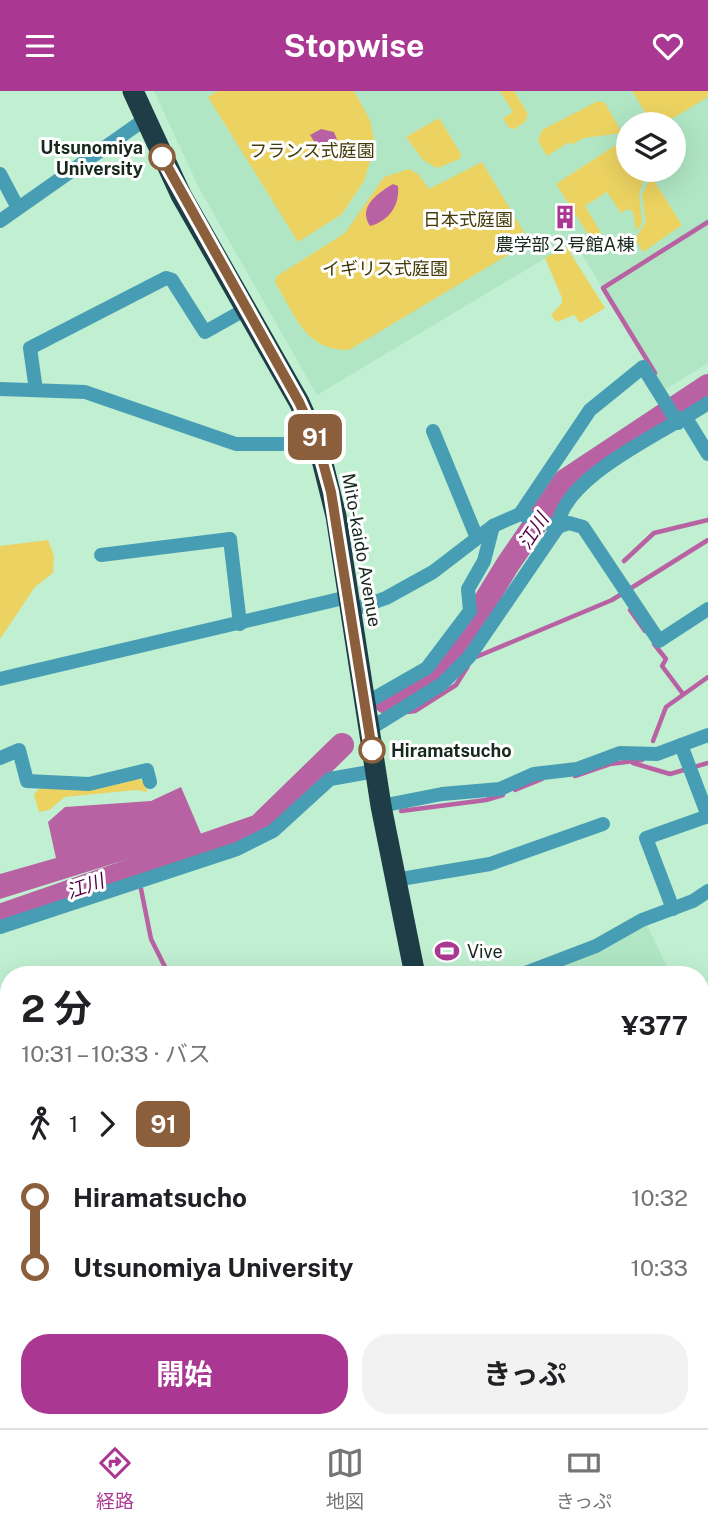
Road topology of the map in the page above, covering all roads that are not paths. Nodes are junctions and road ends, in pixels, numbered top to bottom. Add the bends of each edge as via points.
1 (132, 91) edge
2 (144, 120) junction
3 (0, 174) edge
4 (18, 208) junction
5 (0, 221) edge
6 (246, 309) junction
7 (0, 389) edge
8 (36, 390) junction
9 (708, 403) edge
10 (682, 421) junction
11 (433, 431) dead end
12 (318, 444) junction
13 (708, 454) edge
14 (520, 514) junction
15 (492, 526) junction
16 (558, 527) junction
17 (477, 538) junction
18 (101, 555) dead end
19 (349, 604) junction
20 (708, 609) edge
21 (240, 624) junction
22 (0, 679) edge
23 (364, 704) junction
24 (368, 730) junction
25 (708, 735) edge
26 (681, 745) junction
27 (0, 758) edge
28 (375, 771) junction
29 (150, 782) dead end
30 (381, 806) junction
31 (603, 824) dead end
32 (395, 880) junction
33 (708, 891) edge
34 (673, 909) junction
35 (0, 927) edge
36 (413, 966) edge
37 (544, 966) edge

1 - 2 highway, Mito-kaido Avenue
2 - 4 street
2 - 6 highway, Mito-kaido Avenue
3 - 4 street
4 - 5 street
6 - 8 street via 205,332 172,279 166,278 30,348
6 - 12 highway, Mito-kaido Avenue
7 - 8 street
8 - 12 street via 85,391 236,444
9 - 10 street
10 - 13 street
10 - 14 street via 643,367 590,410
10 - 16 street via 598,470 564,505
11 - 17 street
12 - 19 highway, Mito-kaido Avenue via 331,492
14 - 15 street
14 - 16 street
15 - 17 street
15 - 23 street via 484,561 468,589 470,611 426,668
16 - 20 street via 569,523 583,527 659,641
16 - 24 street via 468,657 442,684
17 - 19 street via 433,572 386,598
18 - 21 street via 230,539
19 - 21 street
19 - 23 highway, Mito-kaido Avenue
21 - 22 street
23 - 24 highway, Mito-kaido Avenue
24 - 28 highway, Mito-kaido Avenue
25 - 26 street
26 - 30 street via 657,754 620,753 577,769 534,774 500,789
26 - 34 street via 708,815 646,838
27 - 29 street via 19,750 27,781 89,784 146,770
28 - 30 highway, Mito-kaido Avenue
28 - 35 street via 330,779 273,831 237,849
30 - 32 highway, Mito-kaido Avenue
31 - 32 street via 490,864
32 - 36 highway, Mito-kaido Avenue
33 - 34 street
34 - 37 street

